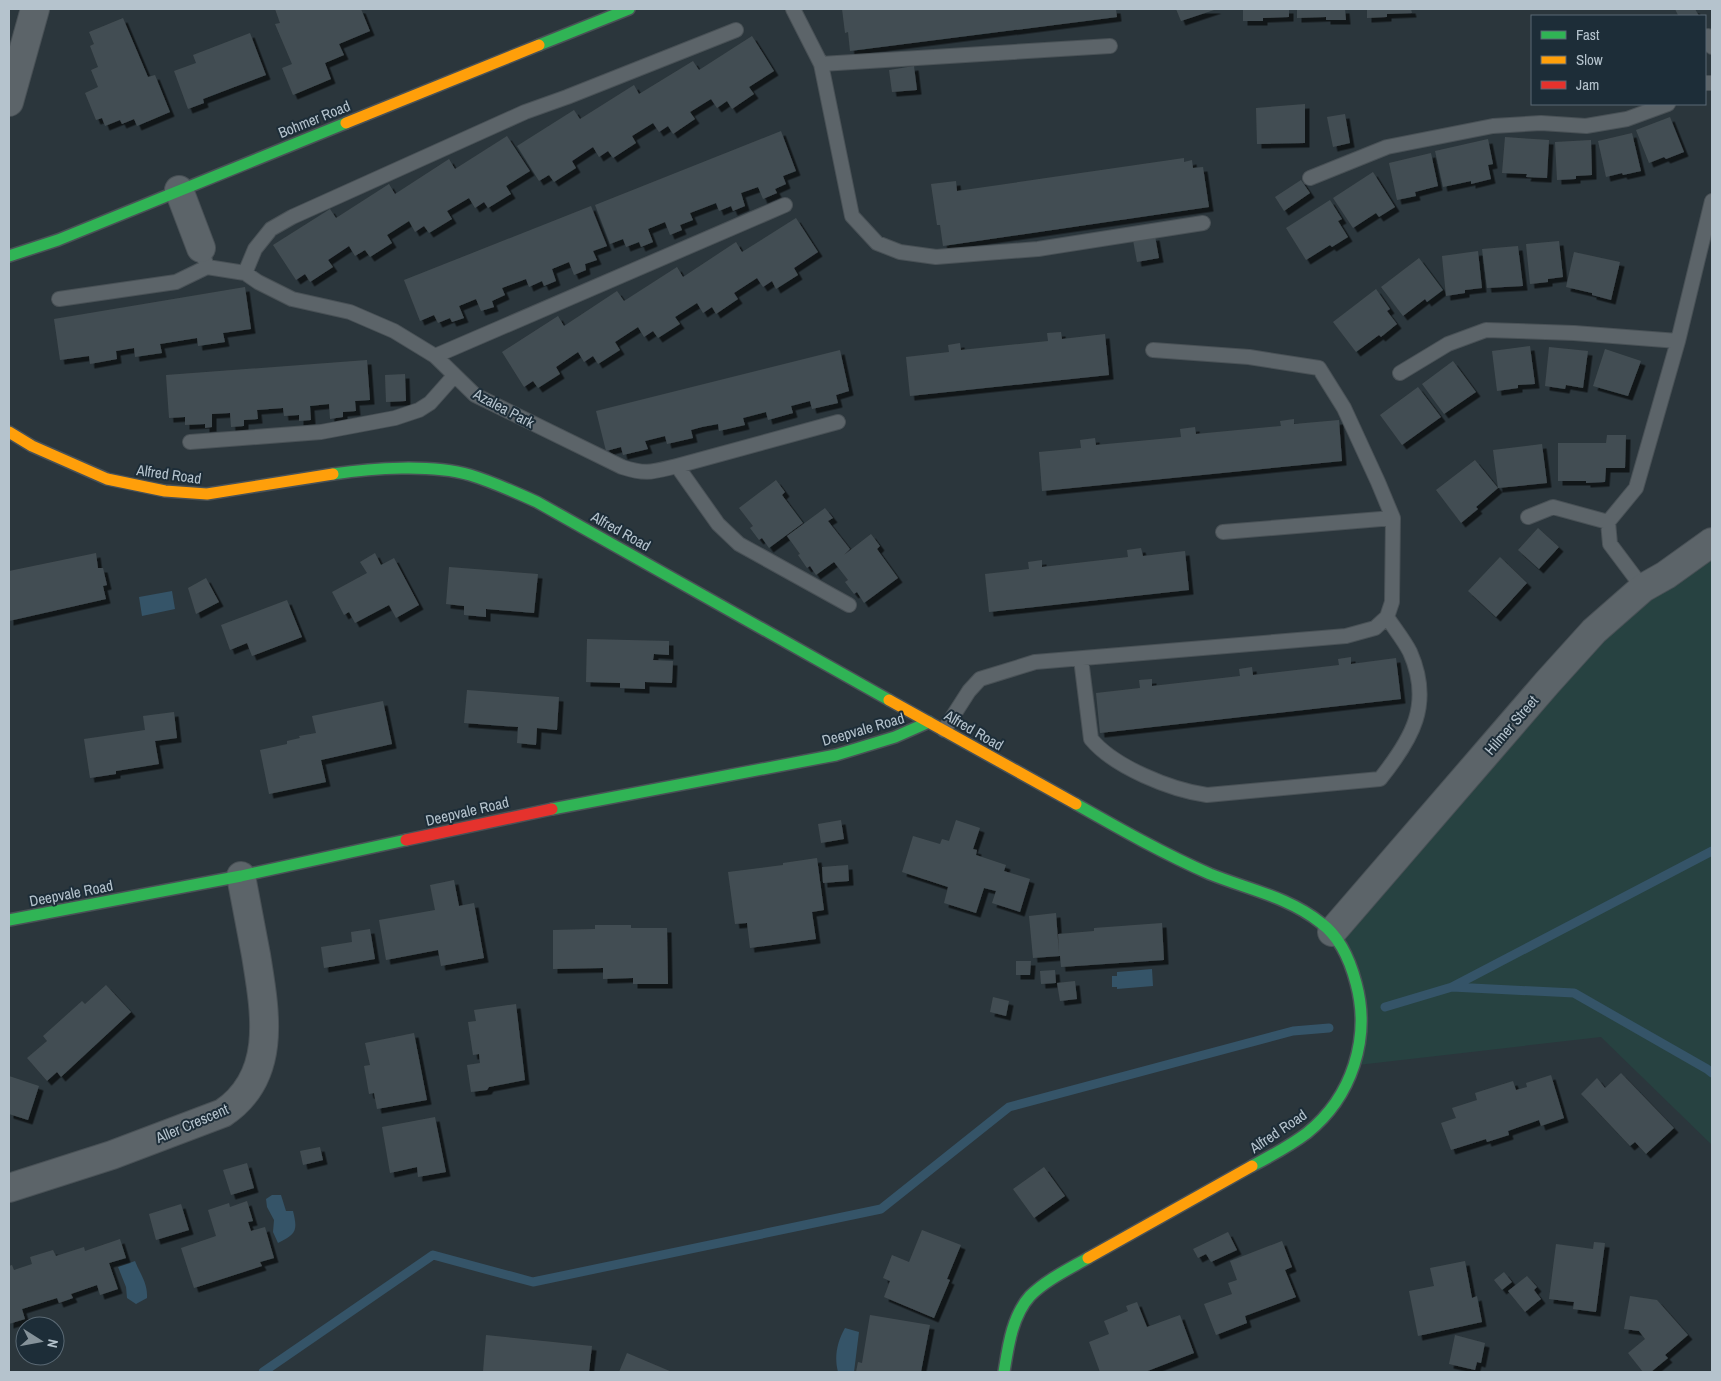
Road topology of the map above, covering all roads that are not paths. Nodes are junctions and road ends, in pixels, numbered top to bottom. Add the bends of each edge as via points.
1 (35, 9) edge
2 (629, 9) edge
3 (793, 9) edge
4 (736, 30) dead end
5 (1110, 46) dead end
6 (821, 64) junction
7 (9, 102) edge
8 (1665, 105) edge
9 (1310, 178) dead end
10 (179, 190) junction
11 (1712, 201) edge
12 (785, 206) dead end
13 (1203, 223) dead end
14 (9, 256) edge
15 (204, 257) junction
16 (245, 273) junction
17 (58, 299) dead end
18 (1678, 341) junction
19 (1153, 350) dead end
20 (435, 356) junction
21 (1400, 373) dead end
22 (454, 376) junction
23 (838, 422) dead end
24 (9, 432) edge
25 (190, 442) dead end
26 (677, 466) junction
27 (1528, 517) dead end
28 (1393, 518) junction
29 (1608, 522) junction
30 (1223, 532) dead end
31 (1712, 542) edge
32 (1643, 588) junction
33 (849, 604) dead end
34 (1387, 617) junction
35 (1081, 659) junction
36 (929, 722) junction
37 (944, 730) junction
38 (241, 876) junction
39 (9, 920) edge
40 (1332, 932) junction
41 (9, 1188) edge
42 (1004, 1372) edge

1 - 7 street
2 - 10 street, Bohmer Road
3 - 6 lane
4 - 16 lane via 525,112 292,217 270,229 255,249
5 - 6 lane
6 - 13 lane via 852,216 877,243 900,252 936,257 1038,249
8 - 9 lane via 1628,119 1586,126 1540,123 1493,126 1387,147
10 - 14 street, Bohmer Road via 58,240
10 - 15 street
11 - 18 lane
12 - 20 lane
15 - 16 lane, Azalea Park
15 - 17 lane via 176,282
16 - 20 lane, Azalea Park via 292,299 350,312 394,331
18 - 21 lane via 1486,330 1448,344
18 - 29 lane via 1636,488
19 - 28 lane via 1249,357 1319,368 1344,408
20 - 22 lane, Azalea Park
22 - 25 lane via 430,403 395,418 321,432
22 - 26 lane, Azalea Park via 475,395 622,467 640,473
23 - 26 lane, Azalea Park
24 - 36 street, Alfred Road via 54,457 107,479 165,491 207,494 360,470 451,471 469,475 537,502
26 - 33 lane via 718,524 739,544
27 - 29 lane via 1553,507
28 - 30 lane
28 - 34 lane via 1392,602
29 - 32 lane via 1610,544
31 - 32 street, Hilmer Street
32 - 40 street, Hilmer Street via 1594,632 1547,683
34 - 35 lane via 1375,628 1346,636
34 - 35 lane via 1410,652 1419,680 1420,703 1410,739 1380,779 1207,795 1172,788 1112,759 1092,739
35 - 37 lane via 1035,662 980,679
36 - 37 street, Alfred Road
36 - 38 street, Deepvale Road via 912,732 836,754 539,811
37 - 40 street, Alfred Road via 1147,844 1303,911
38 - 39 street, Deepvale Road
38 - 41 street, Aller Crescent via 265,1017 260,1063 243,1095 224,1113 112,1155
40 - 42 street, Alfred Road via 1357,984 1362,1035 1356,1065 1338,1101 1314,1128 1281,1150 1046,1284 1027,1300 1017,1318

